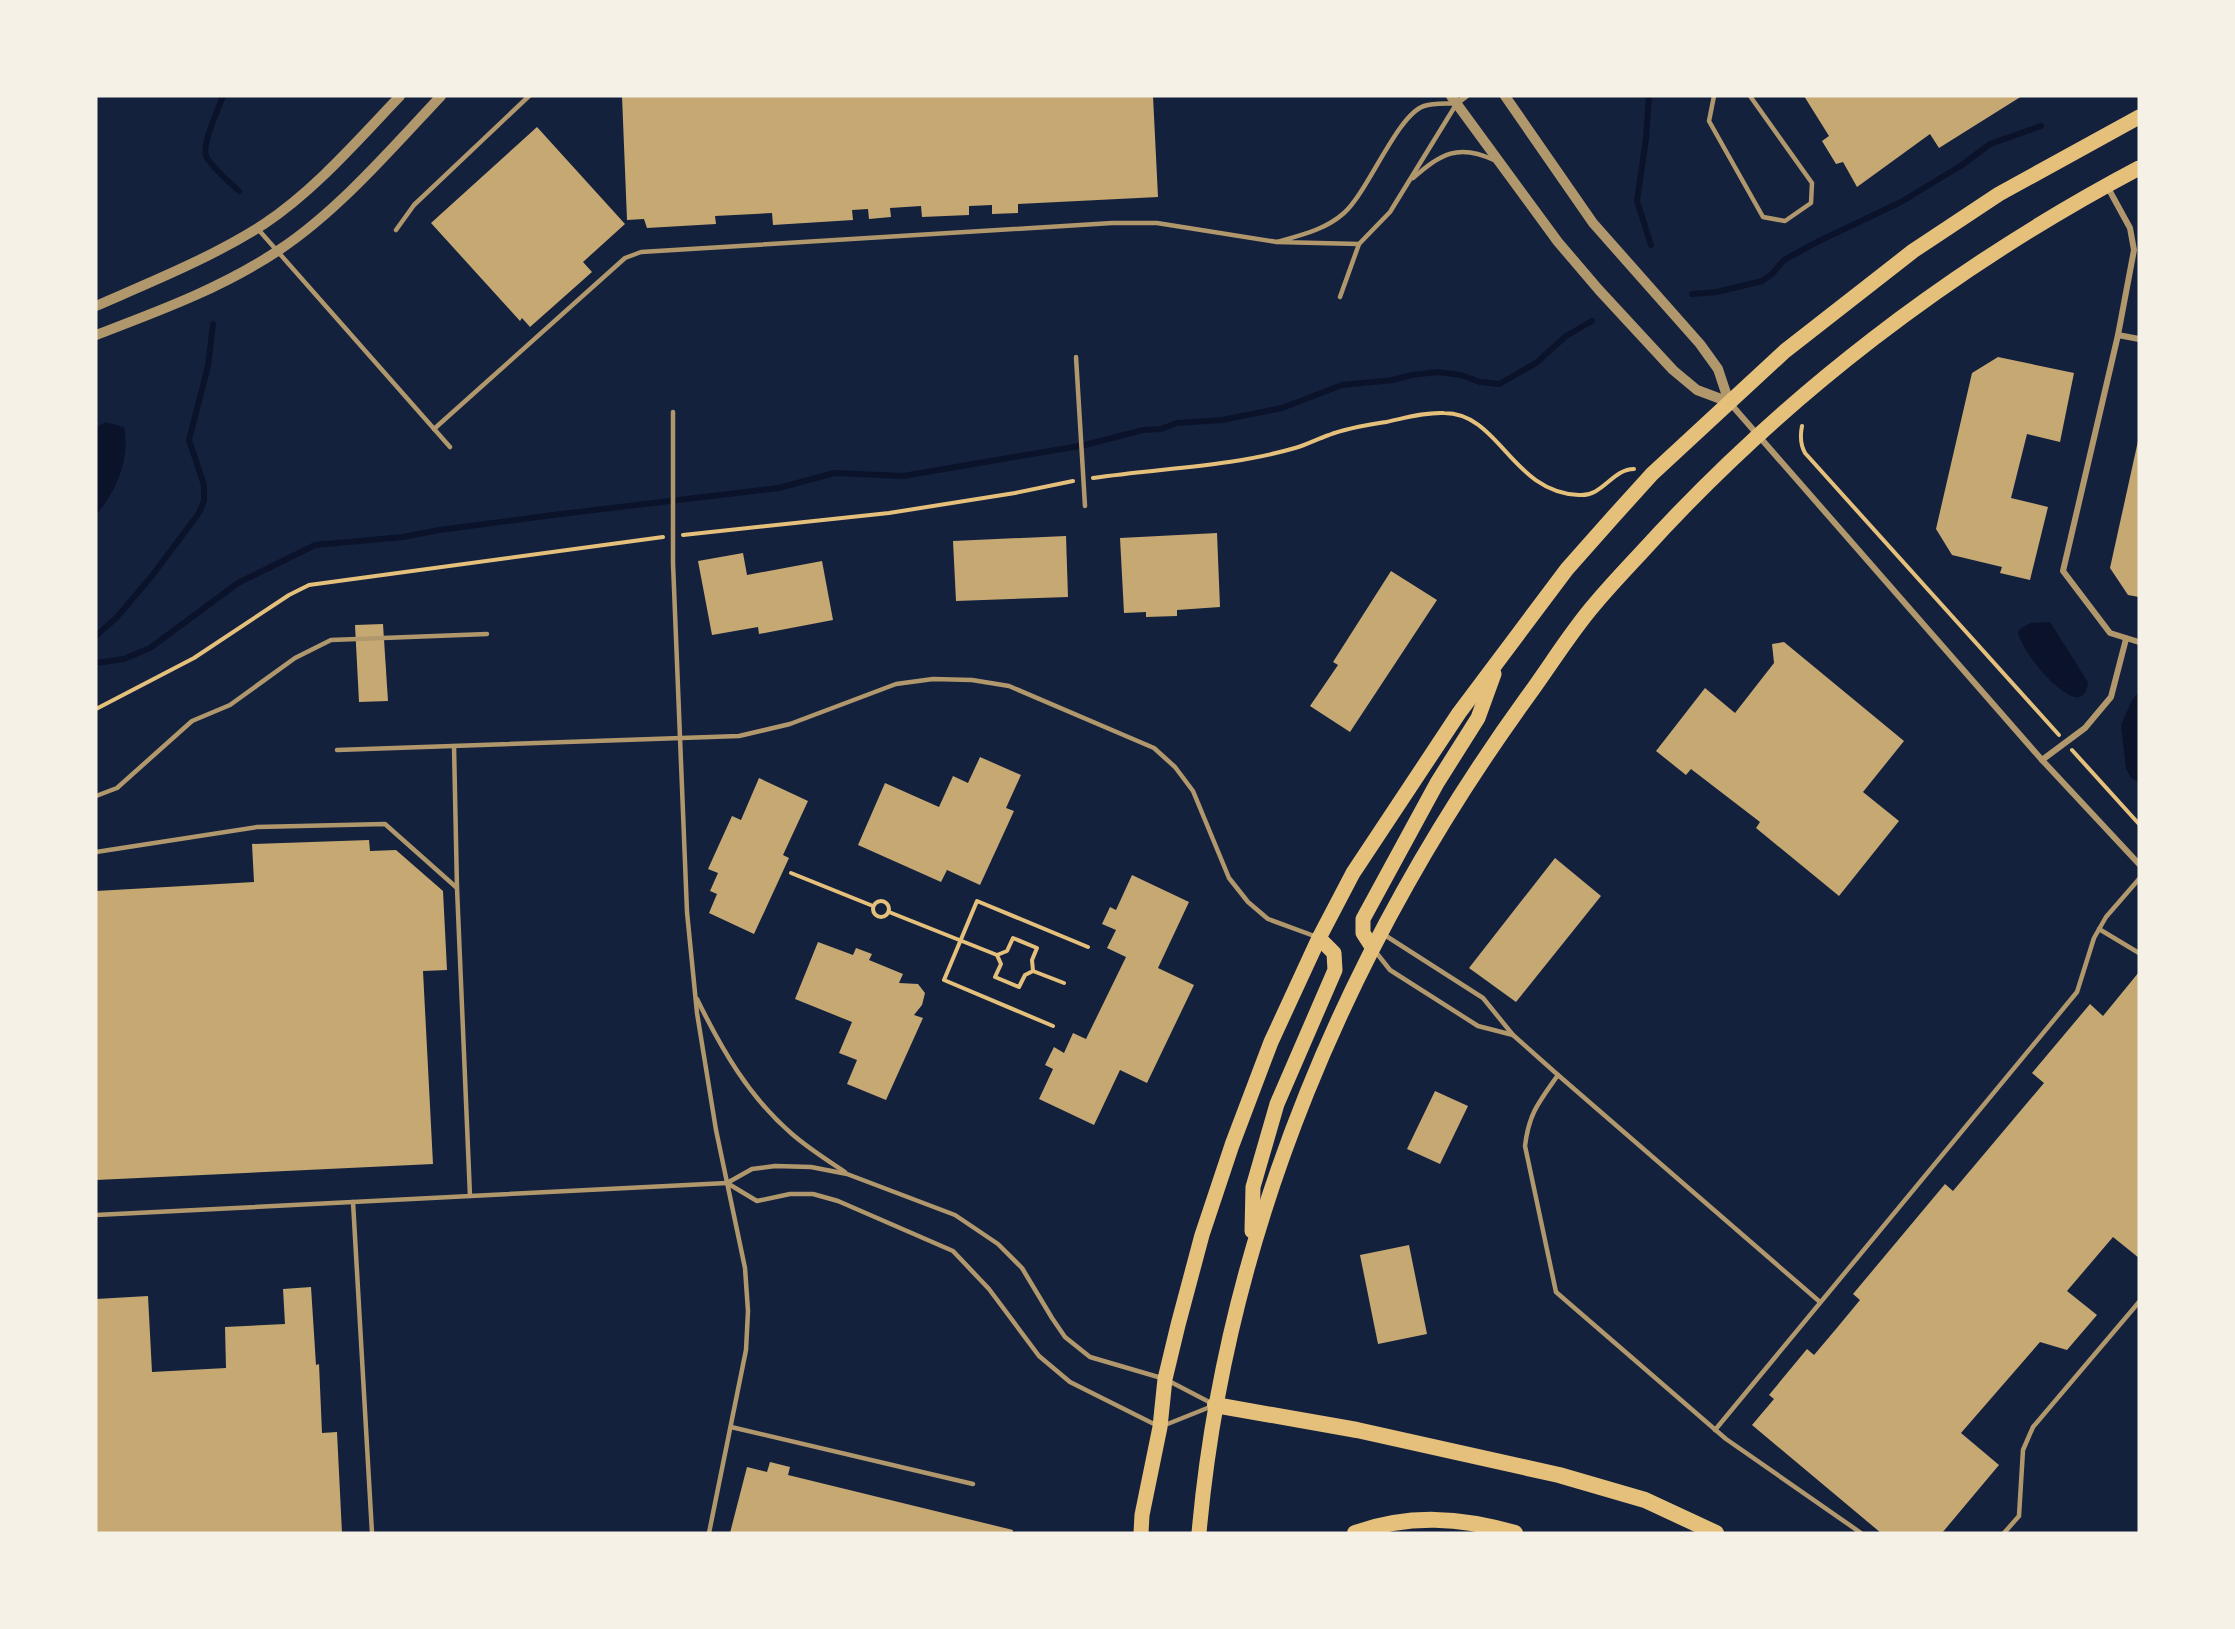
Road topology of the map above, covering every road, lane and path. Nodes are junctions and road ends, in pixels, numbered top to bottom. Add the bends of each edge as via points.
1 (400, 96) edge
2 (441, 96) edge
3 (528, 96) edge
4 (1505, 96) edge
5 (1714, 96) edge
6 (1750, 96) edge
7 (1458, 98) edge
8 (2139, 117) edge
9 (1499, 162) junction
10 (2139, 168) edge
11 (1409, 182) junction
12 (2107, 186) junction
13 (257, 228) junction
14 (396, 230) dead end
15 (1277, 242) junction
16 (1359, 244) junction
17 (277, 252) junction
18 (1340, 297) dead end
19 (96, 306) edge
20 (96, 335) edge
21 (2118, 335) junction
22 (2139, 339) edge
23 (1076, 357) dead end
24 (1729, 402) junction
25 (673, 412) dead end
26 (1802, 426) dead end
27 (434, 429) junction
28 (1757, 435) junction
29 (450, 447) dead end
30 (1635, 469) dead end
31 (1085, 506) dead end
32 (487, 634) dead end
33 (2126, 639) junction
34 (2139, 642) edge
35 (1499, 659) junction
36 (96, 708) edge
37 (2053, 728) dead end
38 (680, 738) junction
39 (454, 746) junction
40 (337, 750) dead end
41 (2042, 759) junction
42 (2083, 762) dead end
43 (96, 796) edge
44 (2139, 824) edge
45 (96, 852) edge
46 (2139, 864) edge
47 (791, 873) dead end
48 (2139, 879) edge
49 (457, 888) junction
50 (873, 906) junction
51 (889, 912) junction
52 (2099, 929) junction
53 (1380, 933) junction
54 (1319, 938) junction
55 (960, 940) junction
56 (1088, 947) dead end
57 (1372, 948) junction
58 (2139, 953) edge
59 (997, 955) junction
60 (1033, 971) junction
61 (1064, 983) dead end
62 (695, 997) junction
63 (1053, 1026) dead end
64 (1513, 1035) junction
65 (1558, 1075) junction
66 (847, 1174) junction
67 (727, 1183) junction
68 (470, 1196) junction
69 (353, 1202) junction
70 (96, 1215) edge
71 (1252, 1249) junction
72 (1820, 1302) junction
73 (2139, 1302) edge
74 (1165, 1379) junction
75 (1215, 1405) junction
76 (731, 1427) junction
77 (1160, 1427) junction
78 (1715, 1430) junction
79 (973, 1484) dead end
80 (372, 1533) edge
81 (709, 1533) edge
82 (1141, 1533) edge
83 (1199, 1533) edge
84 (1354, 1533) edge
85 (1515, 1533) edge
86 (1716, 1533) edge
87 (1861, 1533) edge
88 (2004, 1533) edge

1 - 13 street via 302,195
2 - 17 street via 367,174
3 - 14 lane via 414,205
4 - 24 street via 1593,223 1701,344 1718,369
5 - 6 lane via 1709,121 1763,217 1785,221 1811,203 1812,183
7 - 9 street
7 - 11 lane
7 - 15 lane via 1424,106 1407,119 1346,212 1318,230
8 - 24 main road via 1999,194 1913,251 1785,351
9 - 11 lane via 1481,153 1445,154
9 - 24 street via 1558,242 1673,370 1697,390
10 - 12 main road
11 - 16 lane via 1390,212
12 - 21 street via 2130,228 2134,250
12 - 28 main road via 1943,287 1871,340
13 - 17 lane
13 - 19 street via 189,265
15 - 16 lane
15 - 27 lane via 1157,223 1112,223 641,252 626,258
16 - 18 lane
17 - 20 street via 194,298
17 - 27 lane
21 - 22 street
21 - 33 street via 2063,571 2110,633
23 - 31 lane
24 - 28 street
24 - 35 main road via 1652,474 1614,516
25 - 38 lane via 673,563
26 - 37 path via 1800,436 1805,453
27 - 29 lane
28 - 41 street
28 - 53 main road via 1673,518 1593,606 1449,812
30 - 36 path via 1621,473 1590,495 1549,490 1512,460 1482,425 1446,412 1330,434 1296,448 1220,463 1130,472 889,513 326,581 289,595 194,658
32 - 43 lane via 331,640 295,658 230,705 192,721 117,788
33 - 34 street
33 - 41 street via 2111,697 2085,728
35 - 54 main road via 1459,712 1353,873
35 - 57 main road via 1478,718 1437,783 1363,918 1363,933
38 - 39 lane
38 - 54 lane via 739,736 790,724 896,684 933,679 1009,686 1154,748 1175,767 1192,791 1229,878 1248,902 1268,919
38 - 62 lane via 687,912
39 - 40 lane
39 - 49 lane
41 - 46 street
42 - 44 path
45 - 49 lane via 257,827 385,824
47 - 50 path
48 - 52 lane
49 - 68 lane
50 - 51 path via 885,901
50 - 51 path via 878,917
51 - 55 path
52 - 58 lane
52 - 72 lane via 2077,992
53 - 57 main road
53 - 64 lane via 1483,998
54 - 71 main road via 1334,953 1335,970 1277,1104 1253,1187
54 - 74 main road via 1271,1042 1232,1144 1202,1235
55 - 56 path via 977,901
55 - 59 path
55 - 63 path via 944,980
57 - 64 lane via 1390,970 1478,1026
57 - 71 main road via 1319,1062
59 - 60 path via 1001,964 995,977 1019,987 1025,975
59 - 60 path via 1007,951 1013,938 1037,948
60 - 61 path
62 - 66 lane via 722,1050 766,1110
62 - 67 lane
64 - 65 lane
65 - 72 lane
65 - 78 lane via 1533,1110 1525,1146 1556,1292
66 - 67 lane via 775,1166 752,1169
66 - 74 lane via 955,1215 974,1227 1022,1268 1073,1344 1090,1357
67 - 68 lane
67 - 76 lane via 745,1268 748,1311 746,1350
67 - 77 lane via 757,1201 790,1194 813,1194 838,1201 953,1251 989,1289 1040,1356 1070,1382
68 - 69 lane
69 - 70 lane
69 - 80 lane
71 - 75 main road
72 - 78 lane
73 - 88 lane via 2033,1427 2023,1450 2019,1516
74 - 75 lane
74 - 77 main road
75 - 77 lane
75 - 83 main road
75 - 86 highway via 1357,1430 1560,1475 1645,1500
76 - 79 lane
76 - 81 lane
77 - 82 main road
78 - 87 lane
84 - 85 highway via 1409,1520 1448,1519

